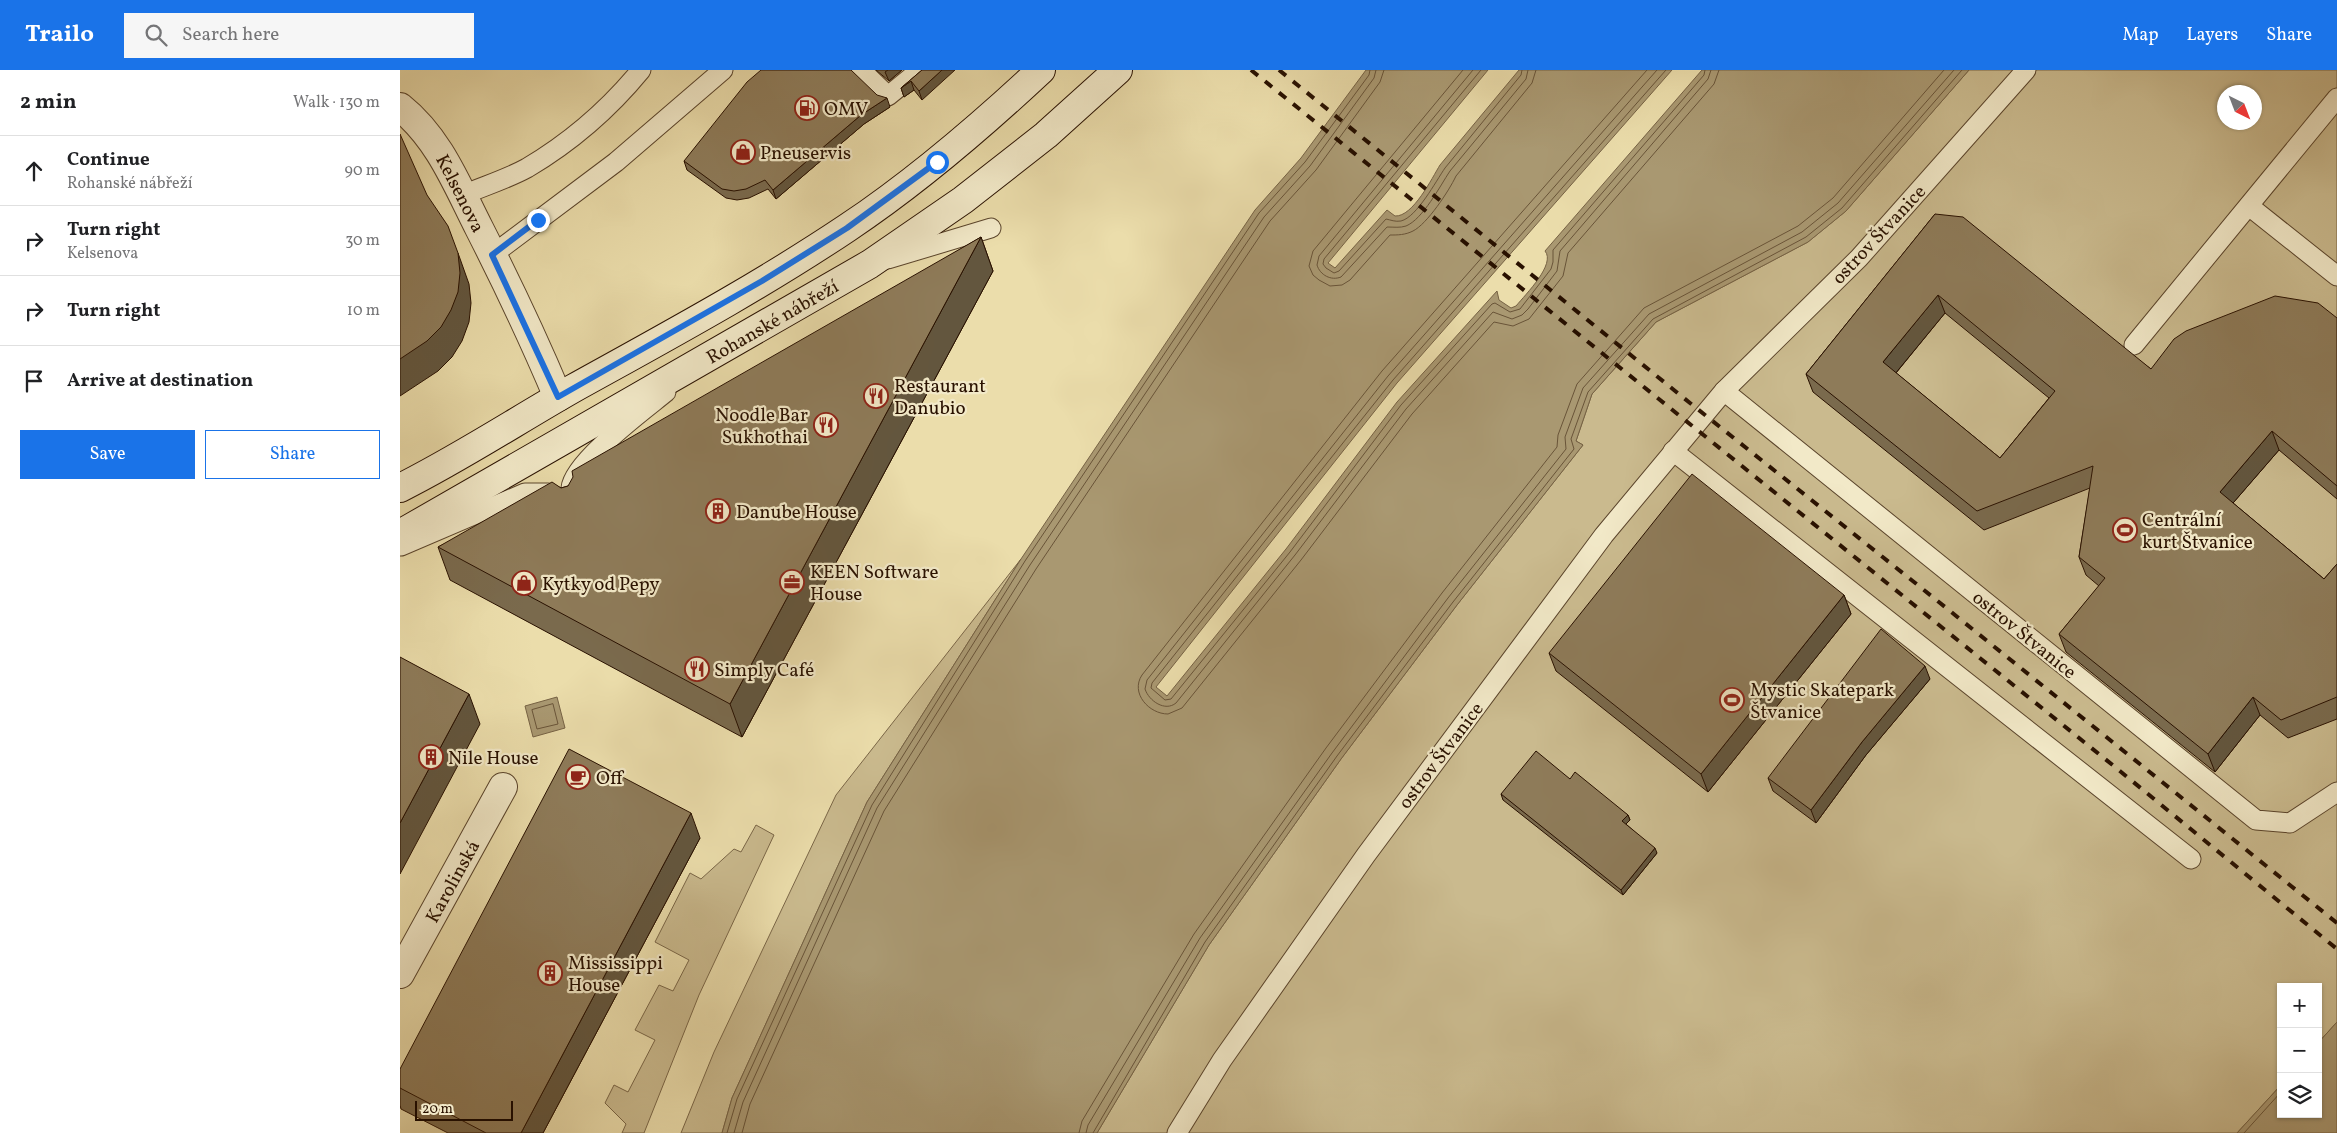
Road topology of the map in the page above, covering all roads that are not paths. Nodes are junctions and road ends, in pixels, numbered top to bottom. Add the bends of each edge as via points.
1 (641, 70) edge
2 (723, 70) edge
3 (861, 70) edge
4 (920, 70) edge
5 (1041, 70) edge
6 (1118, 70) edge
7 (2026, 70) edge
8 (2337, 98) edge
9 (400, 107) edge
10 (463, 196) junction
11 (2249, 206) junction
12 (991, 228) dead end
13 (492, 255) junction
14 (870, 264) junction
15 (2337, 276) edge
16 (2134, 345) dead end
17 (700, 363) junction
18 (1724, 391) junction
19 (558, 397) junction
20 (1673, 451) junction
21 (400, 488) edge
22 (400, 534) edge
23 (400, 546) edge
24 (503, 787) dead end
25 (2337, 792) edge
26 (2192, 859) dead end
27 (400, 974) edge
28 (1177, 1133) edge

1 - 10 lane via 581,131 526,168
2 - 13 lane via 616,162
3 - 4 lane via 888,96
5 - 19 main road, Rohanské nábřeží via 937,162 847,228
6 - 14 main road, Rohanské nábřeží via 1031,147 963,200
7 - 18 lane, ostrov Štvanice via 1859,258
8 - 11 lane
9 - 10 main road, Kelsenova via 428,135
10 - 13 main road, Kelsenova
11 - 15 lane
11 - 16 lane
12 - 14 lane
13 - 19 main road, Kelsenova
14 - 17 main road, Rohanské nábřeží
17 - 22 main road, Rohanské nábřeží
17 - 23 lane via 583,462 572,481 572,507 548,493 524,493
18 - 20 lane, ostrov Štvanice
18 - 25 lane, ostrov Štvanice via 2256,820 2290,823
19 - 21 main road, Rohanské nábřeží
20 - 26 lane
20 - 28 lane, ostrov Štvanice via 1604,534 1366,856 1222,1060
24 - 27 main road, Karolinská

